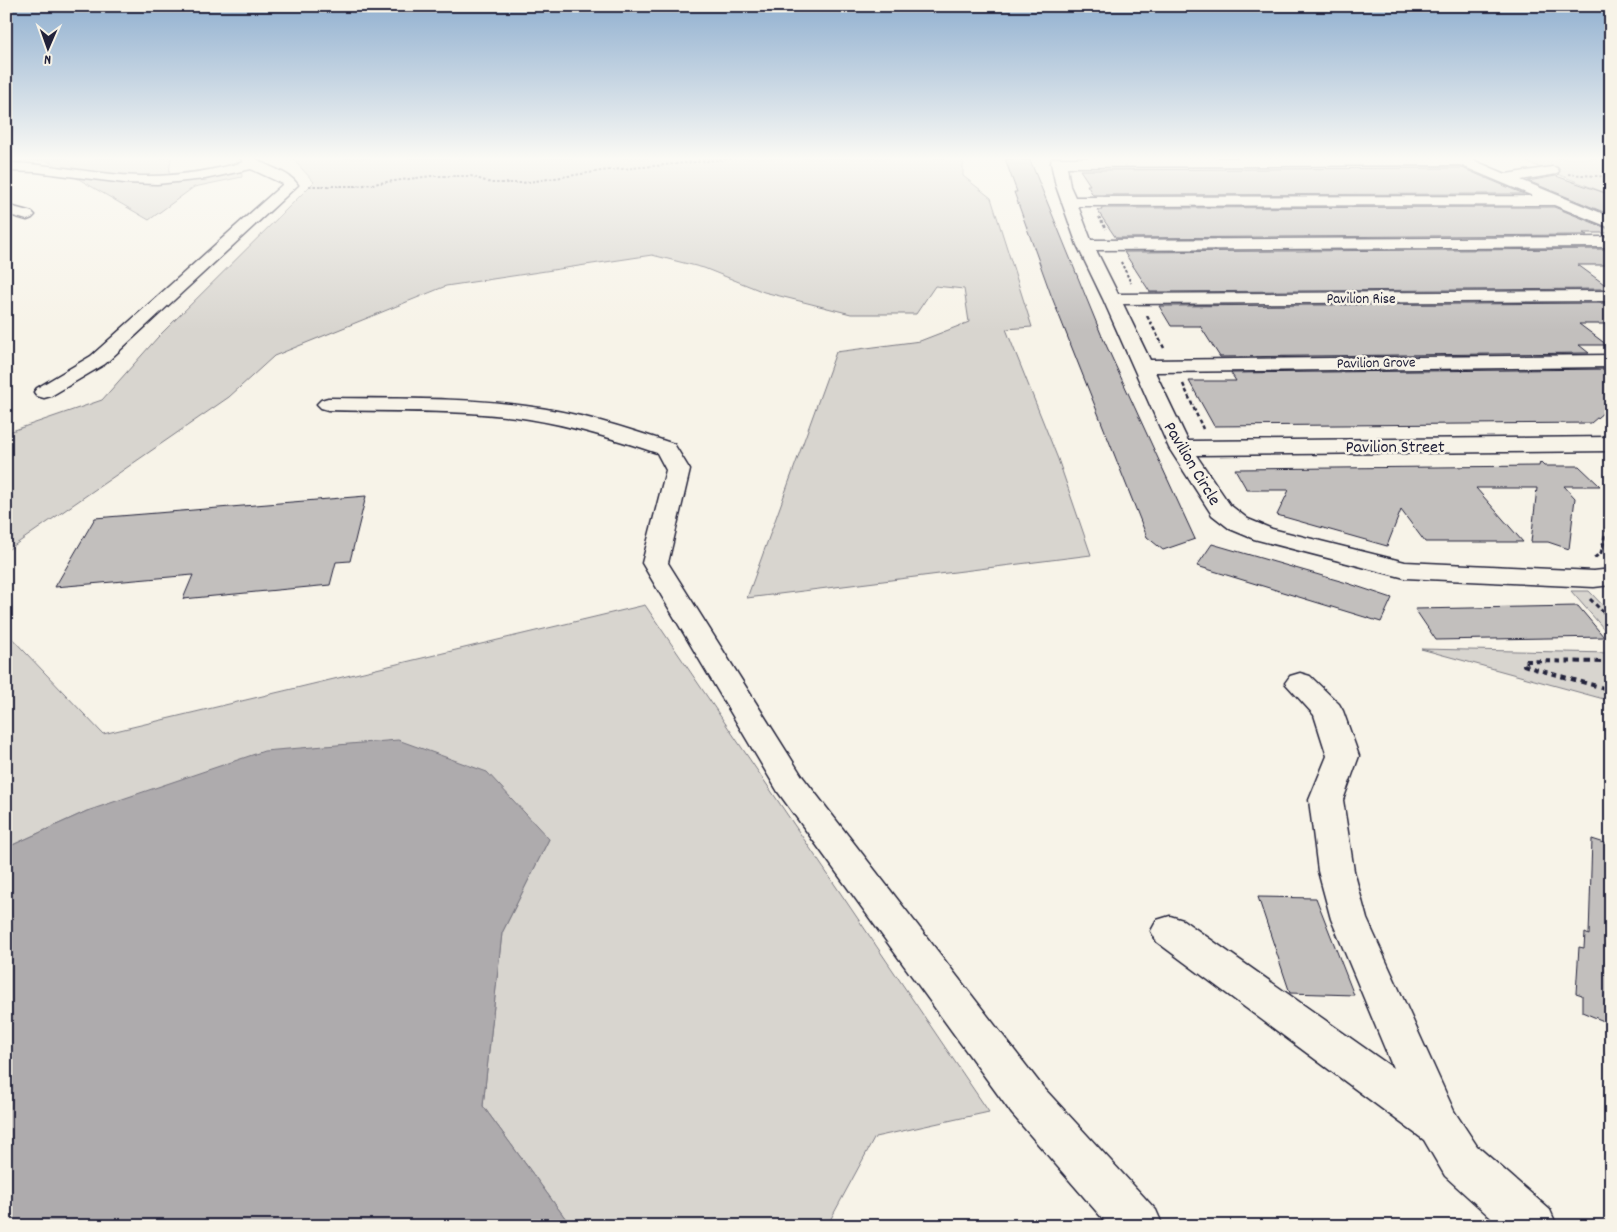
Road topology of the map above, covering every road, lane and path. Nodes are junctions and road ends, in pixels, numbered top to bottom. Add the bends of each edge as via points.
1 (257, 215) edge
2 (1073, 215) edge
3 (1596, 215) edge
4 (1611, 222) edge
5 (1611, 242) edge
6 (1085, 245) junction
7 (1611, 296) edge
8 (1112, 299) junction
9 (1611, 361) edge
10 (1142, 366) junction
11 (44, 392) dead end
12 (328, 404) dead end
13 (1611, 444) edge
14 (1180, 448) junction
15 (1611, 577) edge
16 (1584, 593) dead end
17 (1611, 620) edge
18 (1611, 662) edge
19 (1300, 683) dead end
20 (1611, 690) edge
21 (1170, 931) dead end
22 (1439, 1126) junction
23 (1140, 1226) edge
24 (1534, 1226) edge

1 - 11 street via 98,360
2 - 6 street, Pavilion Circle
3 - 4 street
5 - 6 street
6 - 8 street, Pavilion Circle
7 - 8 street, Pavilion Rise
8 - 10 street, Pavilion Circle
9 - 10 street, Pavilion Grove
10 - 14 street, Pavilion Circle
12 - 23 street via 485,407 547,415 614,431 666,449 678,470 656,563 779,767 1027,1100
13 - 14 street, Pavilion Street
14 - 15 street, Pavilion Circle via 1221,510 1239,524 1263,534 1405,570 1594,579
16 - 17 path
18 - 20 path via 1524,661 1524,665 1535,669
19 - 22 street via 1328,711 1343,756 1326,800 1336,871 1349,919
21 - 22 street
22 - 24 street via 1461,1161

